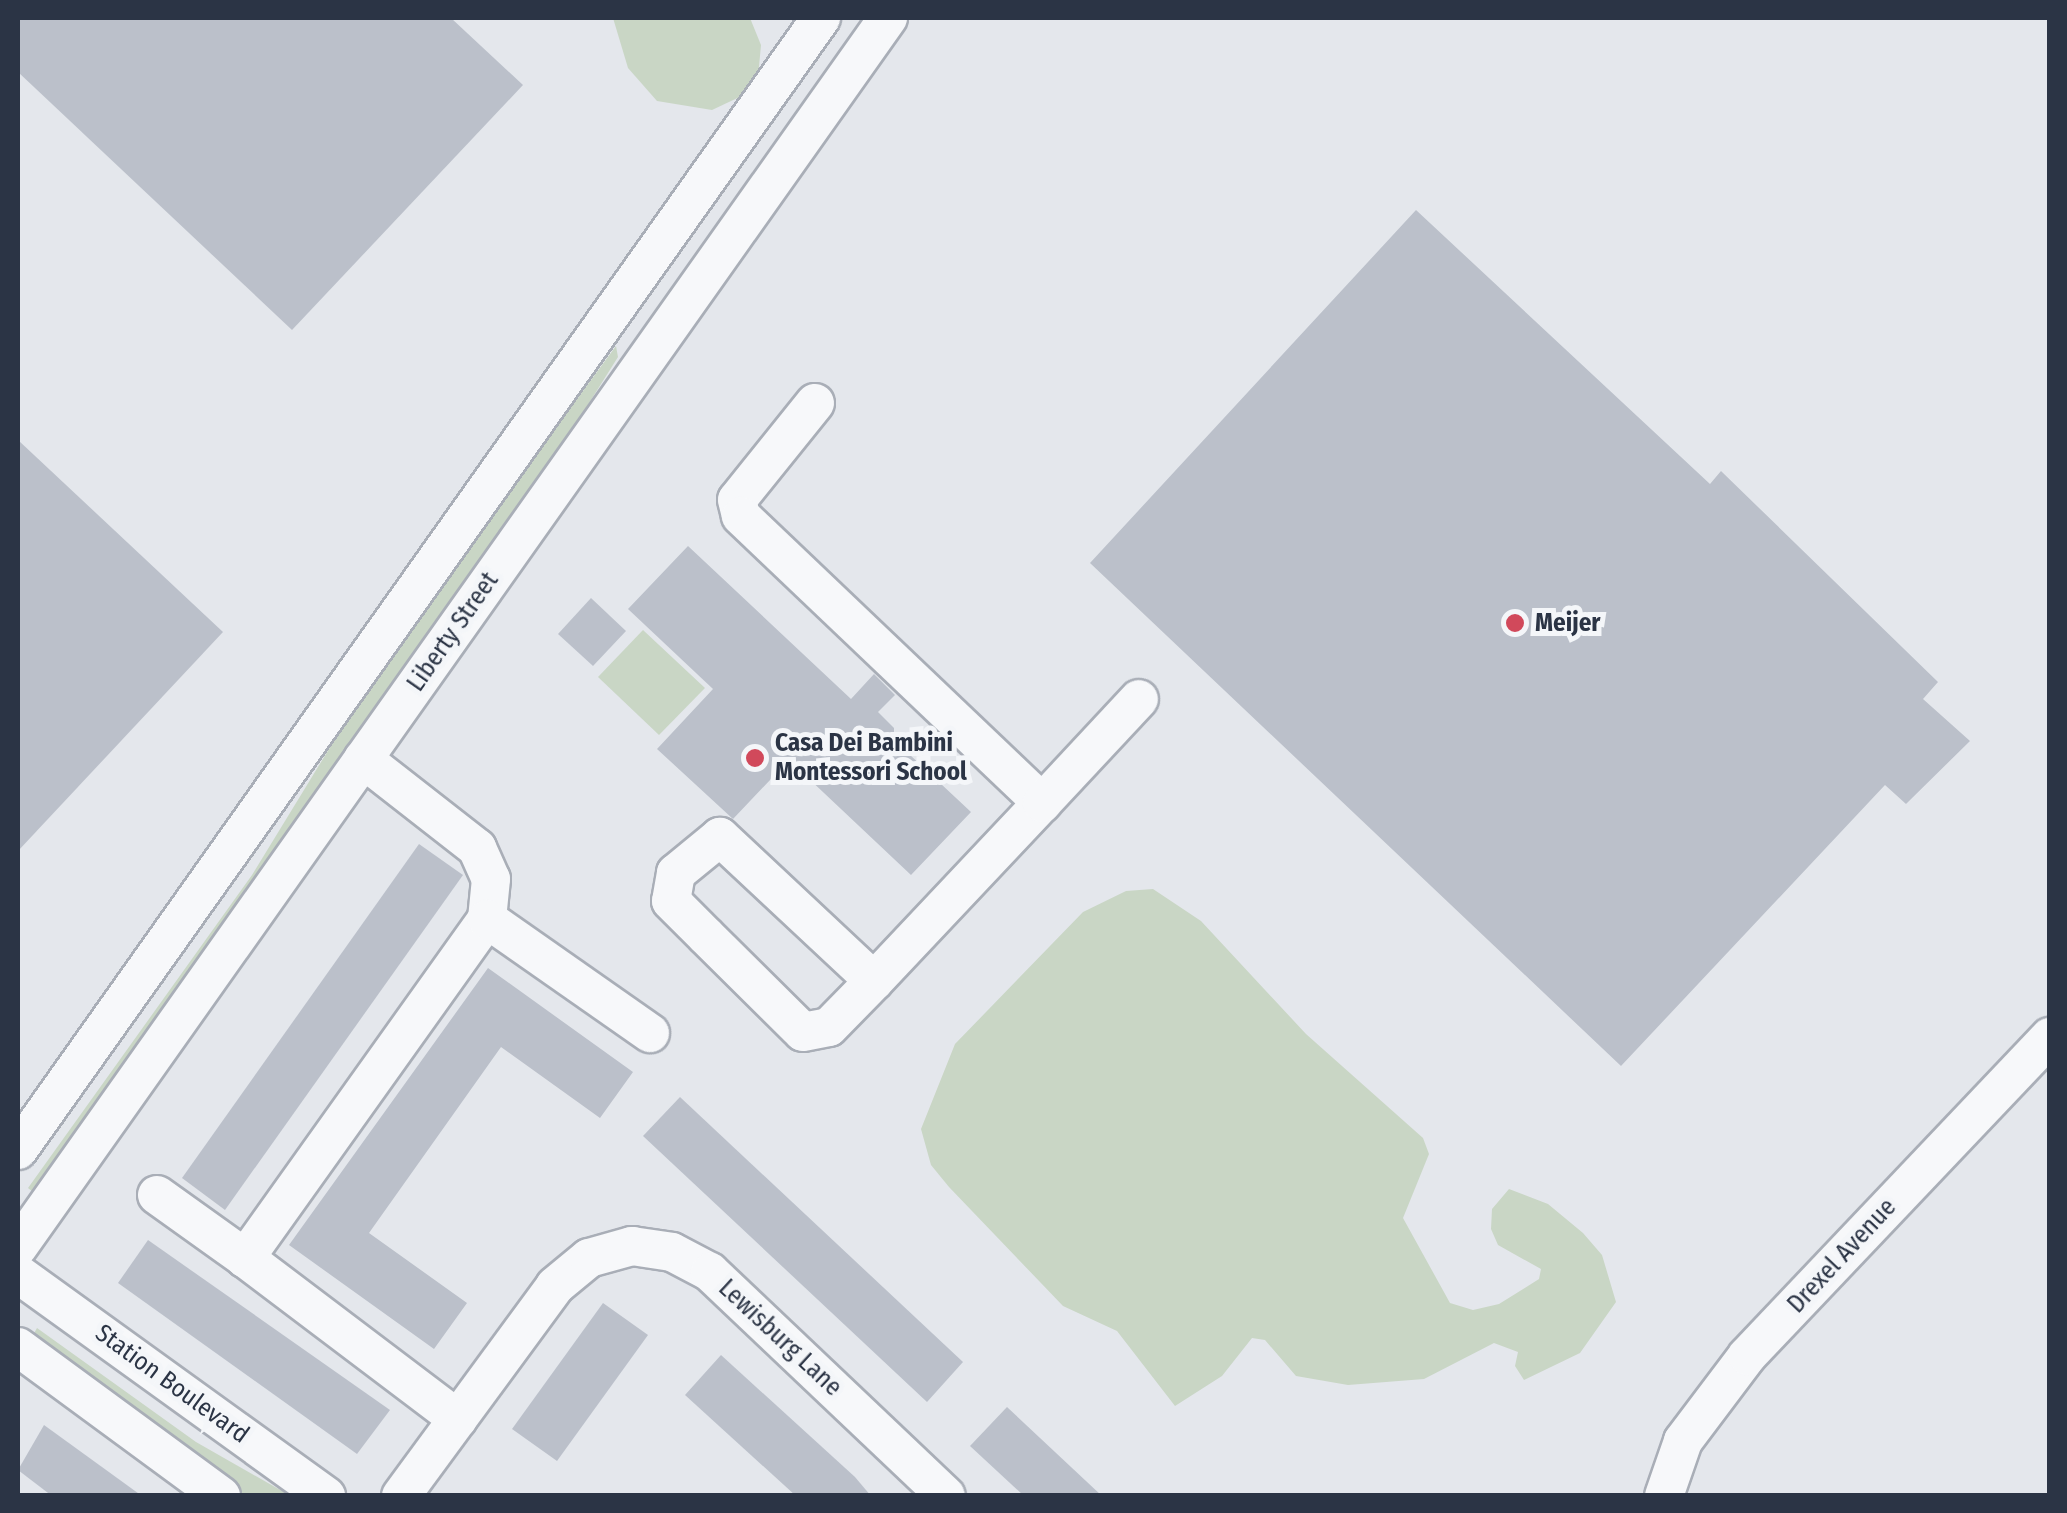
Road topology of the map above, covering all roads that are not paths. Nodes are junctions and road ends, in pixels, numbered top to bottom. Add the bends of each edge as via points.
1 (821, 18) edge
2 (888, 18) edge
3 (815, 403) dead end
4 (1139, 698) dead end
5 (363, 759) junction
6 (1042, 803) junction
7 (487, 919) junction
8 (874, 981) junction
9 (650, 1033) dead end
10 (2050, 1037) edge
11 (18, 1150) edge
12 (157, 1195) dead end
13 (18, 1247) edge
14 (245, 1258) junction
15 (18, 1274) edge
16 (18, 1347) edge
17 (458, 1419) junction
18 (221, 1496) edge
19 (326, 1496) edge
20 (401, 1496) edge
21 (946, 1496) edge
22 (1664, 1496) edge

1 - 11 street
2 - 5 street, Liberty Street
3 - 6 street via 737,500 740,516
4 - 6 street
5 - 7 street via 477,848 492,880
5 - 13 street, Liberty Street
6 - 8 street
7 - 9 street
7 - 14 street
8 - 8 street via 829,1027 802,1032 671,900 676,873 720,837
10 - 22 street, Drexel Avenue via 1747,1356 1683,1441
12 - 14 street
14 - 17 street
15 - 19 street, Station Boulevard
16 - 18 street
17 - 20 street, Lewisburg Lane
17 - 21 street, Lewisburg Lane via 556,1286 589,1258 632,1246 672,1252 710,1272

